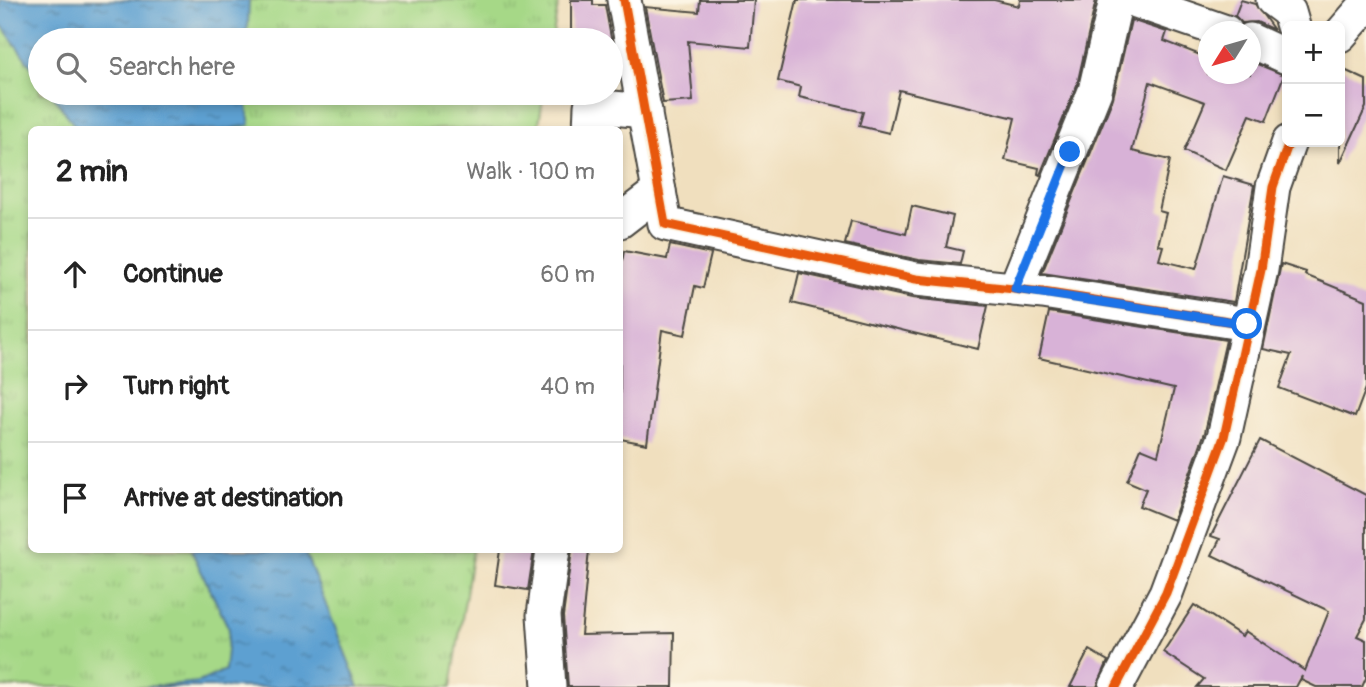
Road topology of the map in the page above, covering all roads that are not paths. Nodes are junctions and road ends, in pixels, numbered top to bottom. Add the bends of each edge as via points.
1 (624, 0) edge
2 (1116, 0) edge
3 (1133, 0) edge
4 (1273, 0) edge
5 (1366, 5) edge
6 (1292, 21) edge
7 (1198, 22) edge
8 (1345, 29) edge
9 (1261, 45) edge
10 (1282, 55) edge
11 (645, 111) junction
12 (590, 126) edge
13 (1287, 147) edge
14 (659, 191) junction
15 (623, 219) edge
16 (1015, 289) junction
17 (1247, 324) junction
18 (553, 553) edge
19 (549, 687) edge
20 (1116, 687) edge

1 - 11 street
2 - 16 street via 1095,91
3 - 7 street
4 - 6 street via 1289,12
5 - 8 street
9 - 10 street
11 - 12 street via 591,106
11 - 14 street
13 - 17 street via 1273,187 1261,270
14 - 15 street
14 - 16 street via 665,224 916,279
16 - 17 street
17 - 20 street via 1219,450 1166,593
18 - 19 street via 544,615

